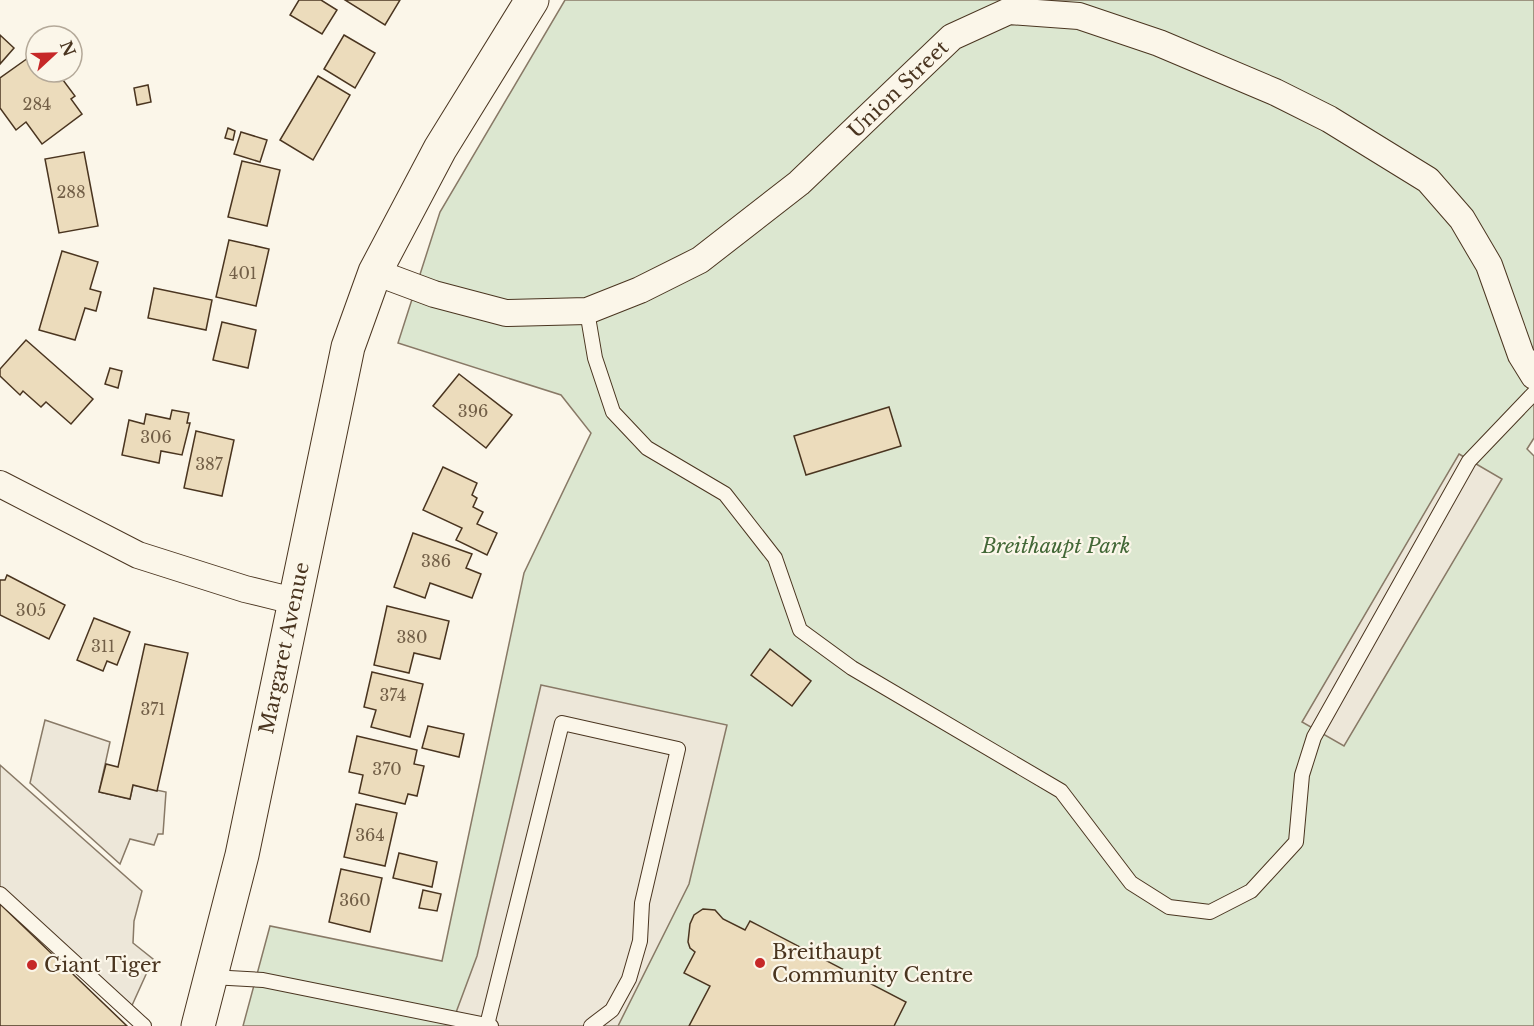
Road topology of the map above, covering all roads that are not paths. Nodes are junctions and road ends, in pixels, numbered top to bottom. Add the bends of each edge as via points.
1 (532, 0) edge
2 (375, 272) junction
3 (587, 311) junction
4 (1534, 376) edge
5 (1534, 393) edge
6 (0, 484) edge
7 (294, 601) junction
8 (0, 894) edge
9 (209, 977) junction
10 (464, 1024) edge
11 (144, 1026) edge
12 (198, 1026) edge
13 (489, 1026) edge
14 (591, 1026) edge

1 - 2 street, Margaret Avenue via 440,149
2 - 3 street, Union Street via 434,294 506,313
2 - 7 street, Margaret Avenue via 348,347
3 - 4 street, Union Street via 700,260 799,183 952,37 1009,11 1079,16 1159,43 1311,110 1428,180 1462,219 1490,265 1521,355
3 - 5 lane via 595,358 613,412 647,448 725,494 775,558 800,630 852,668 1061,791 1131,883 1169,907 1210,912 1251,891 1296,842 1302,775 1314,737 1469,460
6 - 7 street via 138,555
7 - 9 street, Margaret Avenue via 242,855
8 - 11 lane
9 - 10 lane via 263,980
9 - 12 street, Margaret Avenue
10 - 13 lane
13 - 14 lane via 562,723 678,749 642,903 640,941 629,979 612,1010

